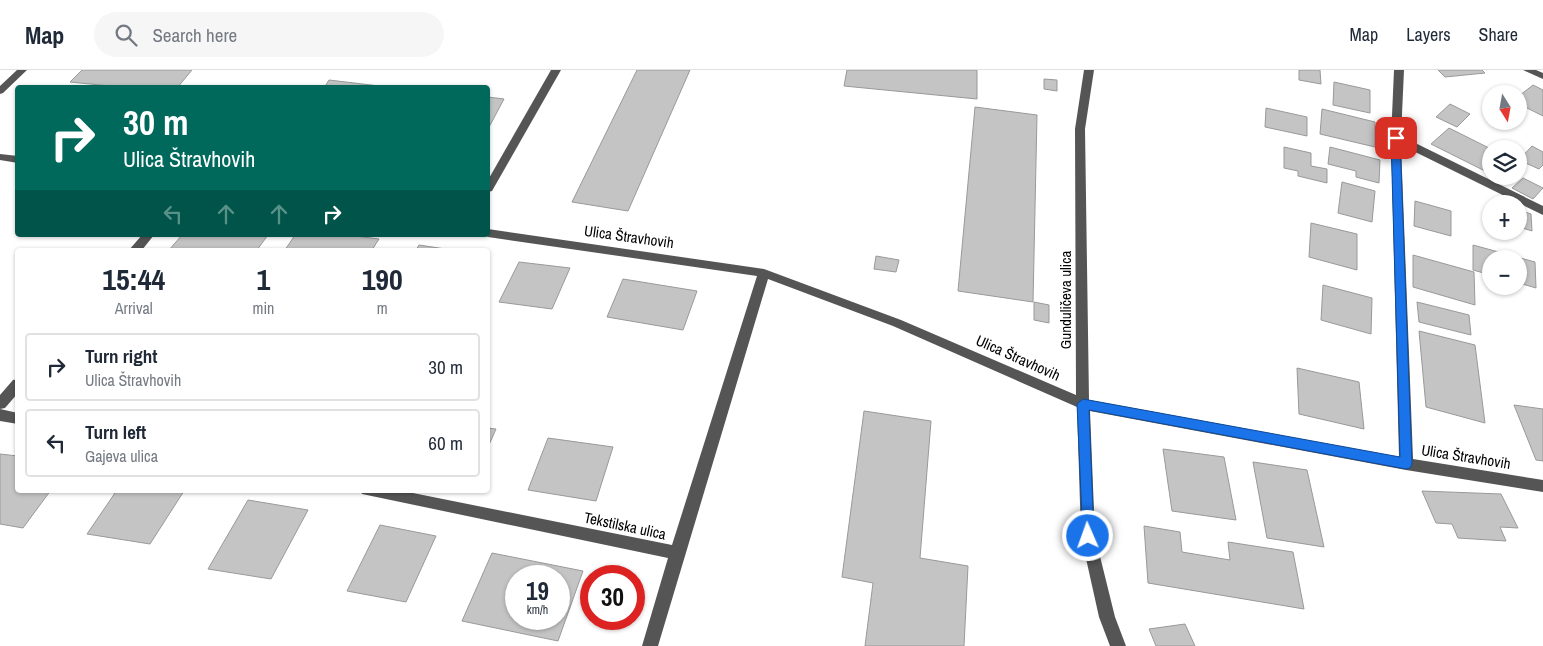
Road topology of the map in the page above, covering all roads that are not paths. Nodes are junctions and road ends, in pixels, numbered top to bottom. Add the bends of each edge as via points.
1 (22, 70) edge
2 (556, 70) edge
3 (1089, 70) edge
4 (1399, 70) edge
5 (1528, 70) edge
6 (1543, 76) edge
7 (0, 91) edge
8 (1396, 138) junction
9 (0, 157) edge
10 (15, 160) edge
11 (490, 185) edge
12 (1543, 211) edge
13 (490, 233) edge
14 (146, 237) edge
15 (137, 248) edge
16 (764, 273) junction
17 (15, 387) edge
18 (0, 404) edge
19 (1083, 404) junction
20 (0, 415) edge
21 (15, 418) edge
22 (1406, 464) junction
23 (1543, 486) edge
24 (381, 493) edge
25 (676, 553) junction
26 (650, 646) edge
27 (1118, 646) edge

1 - 7 street
2 - 11 street
3 - 19 street, Gunduličeva ulica via 1080,129
4 - 8 street
5 - 6 street
8 - 12 street
8 - 22 street
9 - 10 street
13 - 16 street, Ulica Štravhovih
14 - 15 street
16 - 19 street, Ulica Štravhovih via 898,323
16 - 25 street, Tekstilska ulica
17 - 18 street
19 - 22 street, Ulica Štravhovih
19 - 27 street, Gunduličeva ulica via 1088,536 1106,617
20 - 21 street
22 - 23 street, Ulica Štravhovih
24 - 25 street, Tekstilska ulica
25 - 26 street

